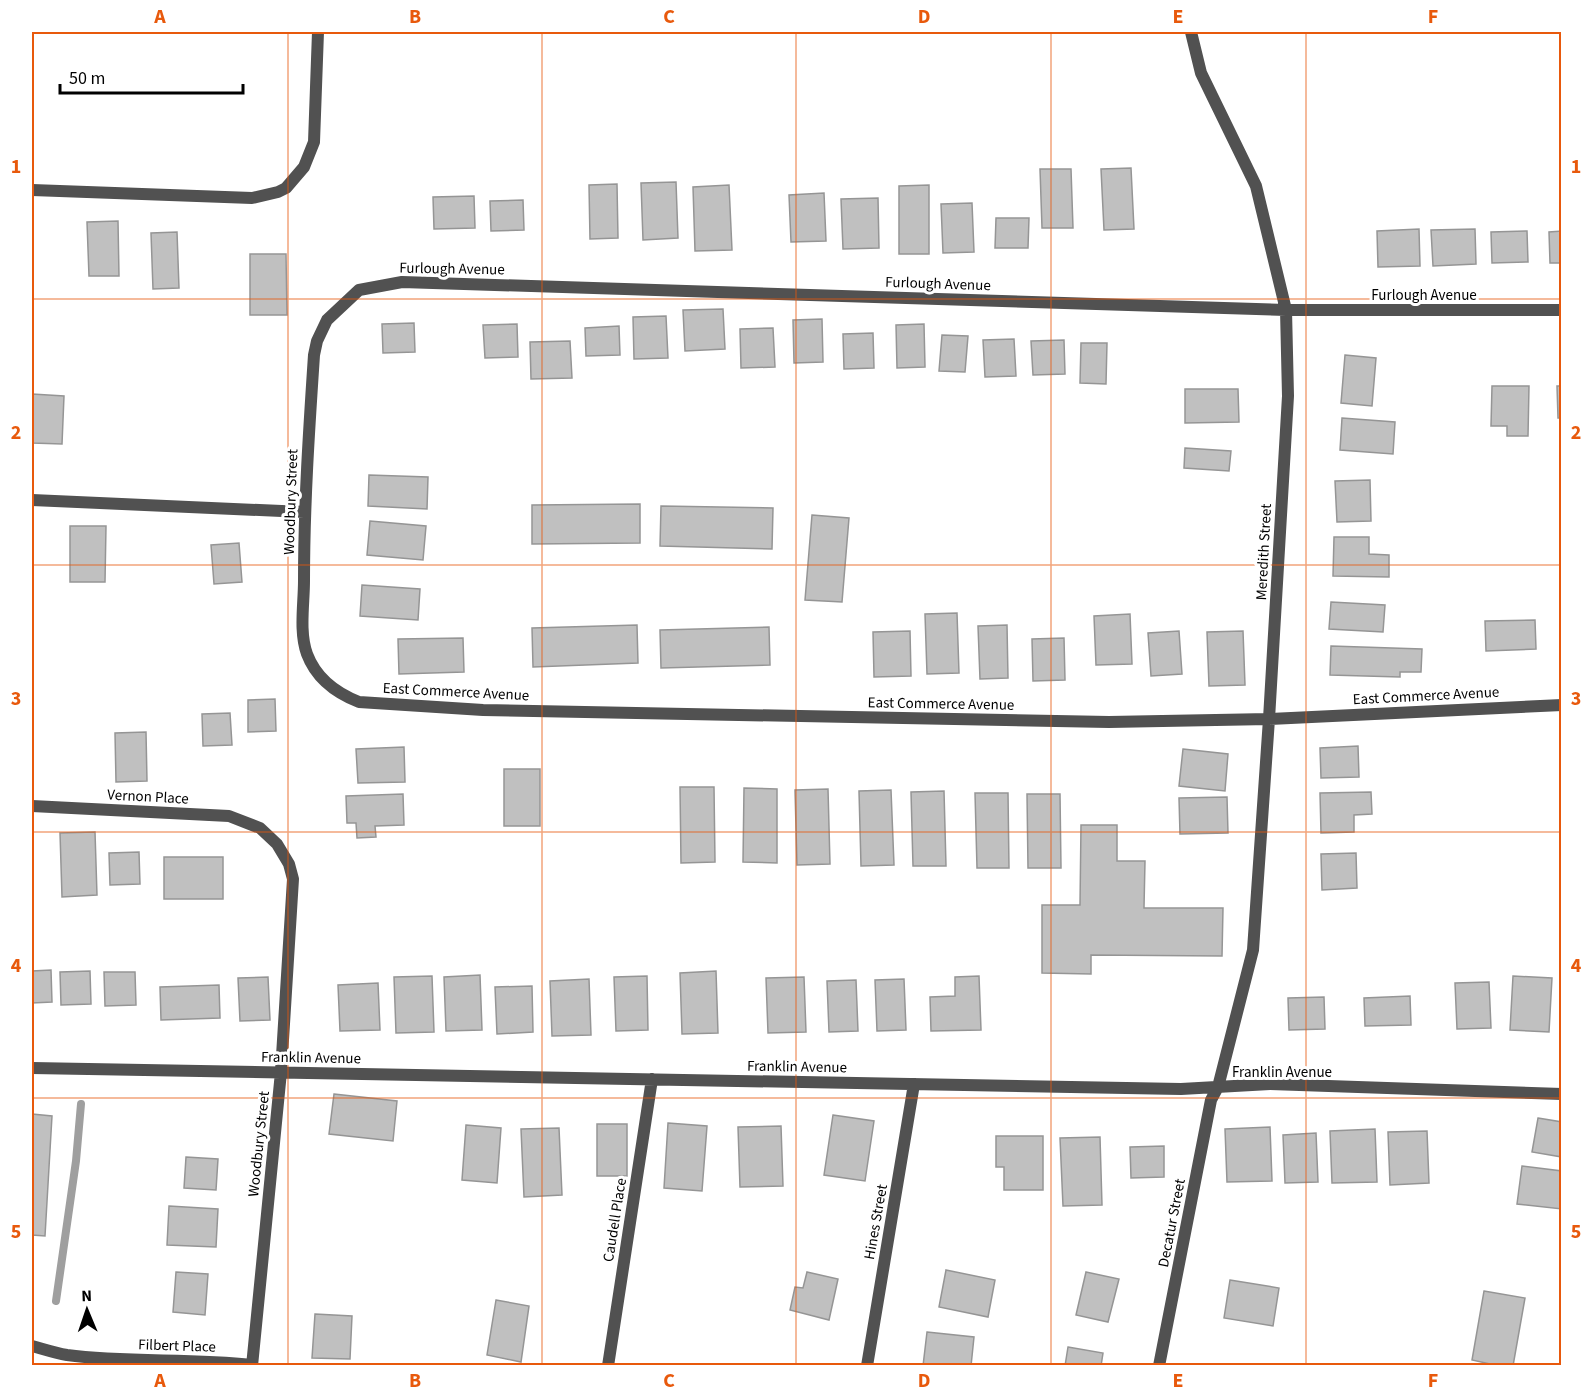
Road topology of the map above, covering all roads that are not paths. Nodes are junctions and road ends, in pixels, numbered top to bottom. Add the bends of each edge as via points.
1 (318, 32) edge
2 (1191, 32) edge
3 (32, 190) edge
4 (1286, 310) junction
5 (1562, 310) edge
6 (327, 320) joint
7 (32, 500) edge
8 (304, 512) junction
9 (325, 683) joint
10 (1562, 705) edge
11 (1269, 719) junction
12 (32, 806) edge
13 (260, 828) joint
14 (32, 1068) edge
15 (281, 1072) junction
16 (651, 1079) junction
17 (914, 1084) junction
18 (1218, 1087) junction
19 (1562, 1094) edge
20 (32, 1346) edge
21 (252, 1365) edge
22 (609, 1365) edge
23 (867, 1365) edge
24 (1159, 1365) edge

1 - 3 street via 314,142 304,167 286,188 252,198
2 - 4 street, Meredith Street via 1201,73 1256,186
4 - 5 street, Furlough Avenue
4 - 6 street, Furlough Avenue via 402,282 358,290
4 - 11 street, Meredith Street via 1288,396
6 - 8 street, Woodbury Street via 314,355
7 - 8 street
8 - 9 street, Woodbury Street via 303,628 306,651
9 - 11 street, East Commerce Avenue via 359,702 483,710 1109,722
10 - 11 street, East Commerce Avenue
11 - 18 street, Meredith Street via 1253,950
12 - 13 street, Vernon Place via 230,816
13 - 15 street, Woodbury Street via 277,844 293,879
14 - 15 street, Franklin Avenue
15 - 16 street, Franklin Avenue
15 - 21 street, Woodbury Street
16 - 17 street, Franklin Avenue
16 - 22 street, Caudell Place
17 - 18 street, Franklin Avenue
17 - 23 street, Hines Street
18 - 19 street, Franklin Avenue via 1270,1084
18 - 24 street, Decatur Street via 1211,1100
20 - 21 street, Filbert Place via 114,1359

